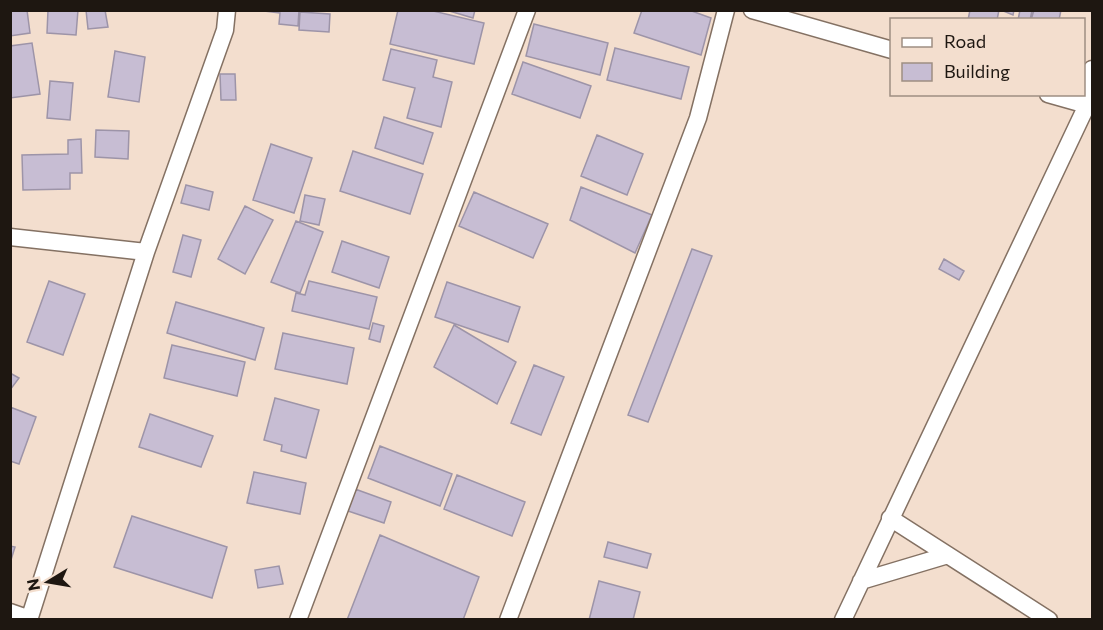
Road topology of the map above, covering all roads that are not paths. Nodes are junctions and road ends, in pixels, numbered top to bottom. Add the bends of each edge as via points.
1 (226, 10) edge
2 (527, 10) edge
3 (726, 10) edge
4 (752, 10) edge
5 (890, 50) edge
6 (1092, 69) edge
7 (1055, 96) edge
8 (1087, 105) junction
9 (10, 237) edge
10 (146, 252) junction
11 (890, 518) junction
12 (948, 555) junction
13 (861, 581) junction
14 (10, 612) edge
15 (29, 619) edge
16 (298, 620) edge
17 (508, 620) edge
18 (843, 620) edge
19 (1049, 620) edge

1 - 10 street via 225,30
2 - 16 street
3 - 17 street via 698,118
4 - 5 street
6 - 8 street
7 - 8 street
8 - 11 street
9 - 10 street
10 - 15 street
11 - 12 street
11 - 13 street
12 - 13 street
12 - 19 street
13 - 18 street
14 - 15 street

